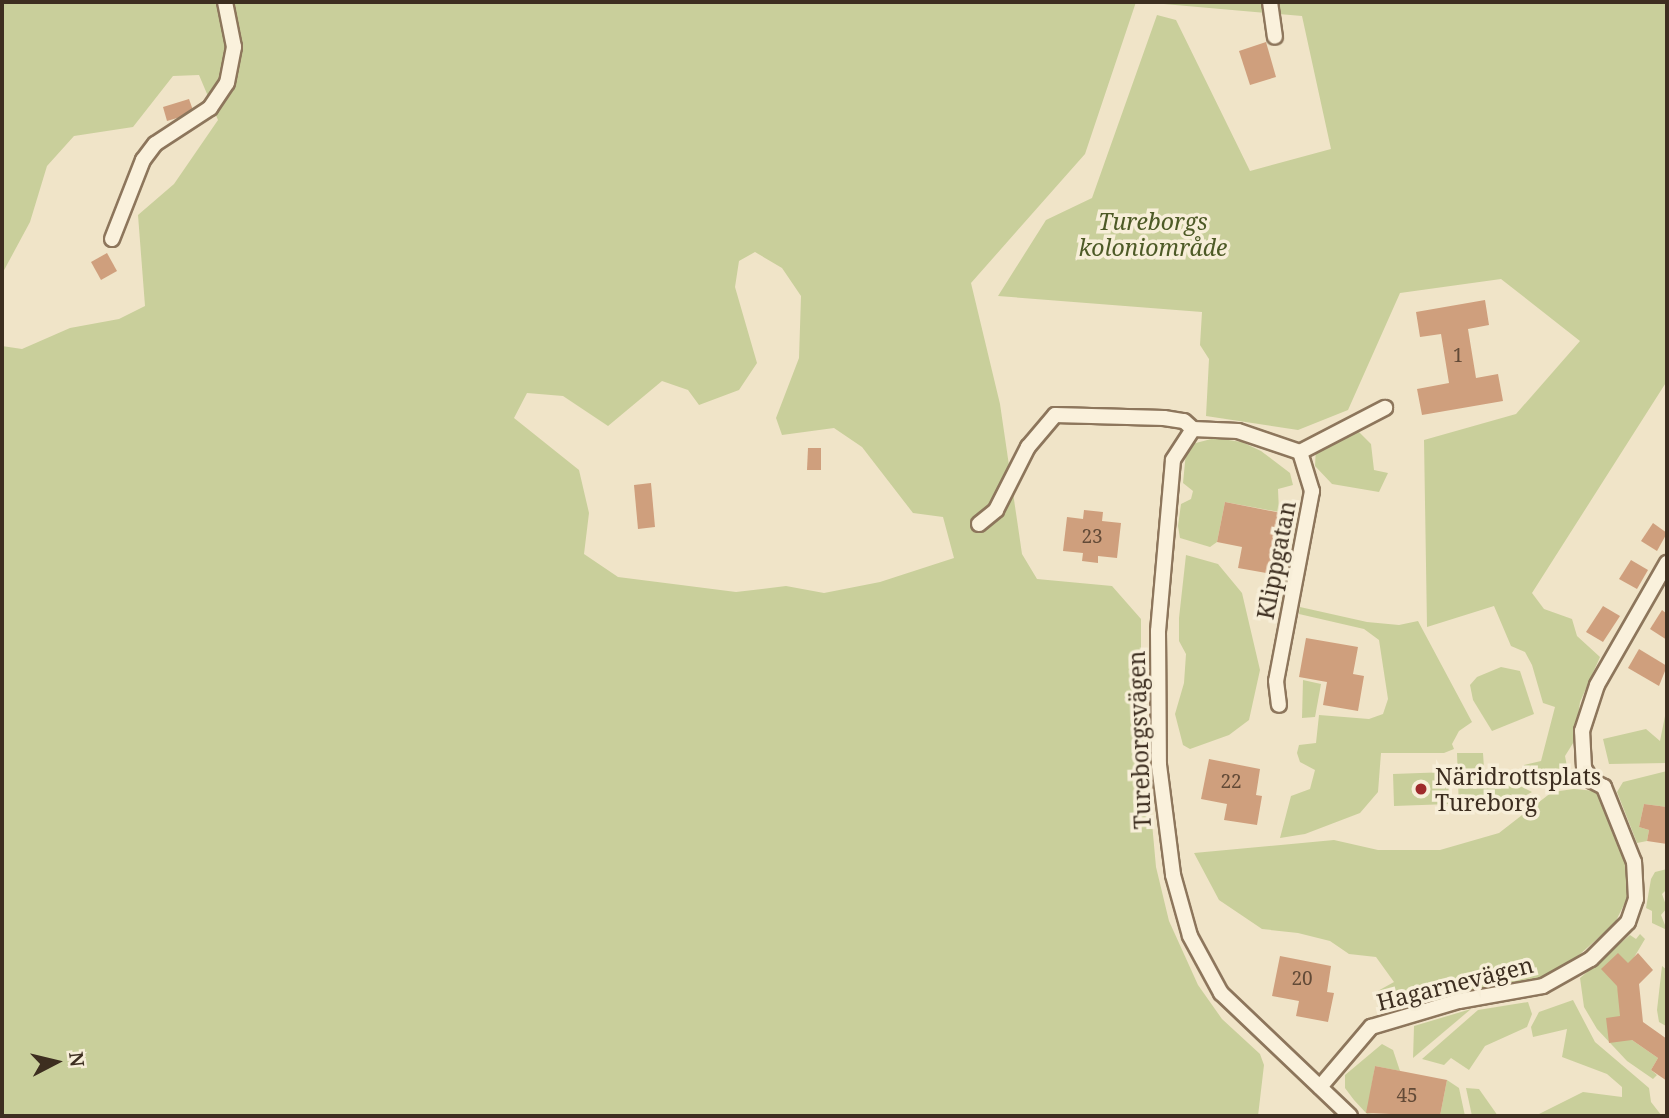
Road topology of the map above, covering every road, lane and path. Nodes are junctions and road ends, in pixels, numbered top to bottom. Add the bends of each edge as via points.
1 (225, 2) edge
2 (1270, 2) edge
3 (1275, 37) dead end
4 (112, 239) dead end
5 (1385, 408) dead end
6 (1193, 429) junction
7 (1300, 452) junction
8 (979, 524) dead end
9 (1667, 563) edge
10 (1279, 705) dead end
11 (1320, 1087) junction
12 (1350, 1116) edge

1 - 4 street via 234,47 227,83 210,108 155,144 143,160
2 - 3 street
5 - 7 street
6 - 7 street via 1238,430
6 - 8 street via 1184,421 1164,418 1055,415 1028,447 996,509
6 - 11 street, Tureborgsvägen via 1173,460 1158,631 1159,765 1172,875 1190,936 1221,993
7 - 10 street, Klippgatan via 1312,491 1276,681
9 - 11 street, Hagarnevägen via 1597,685 1582,731 1584,768 1592,781 1604,787 1634,862 1637,883 1628,922 1591,959 1543,986 1448,1004 1371,1027
11 - 12 street, Tureborgsvägen

